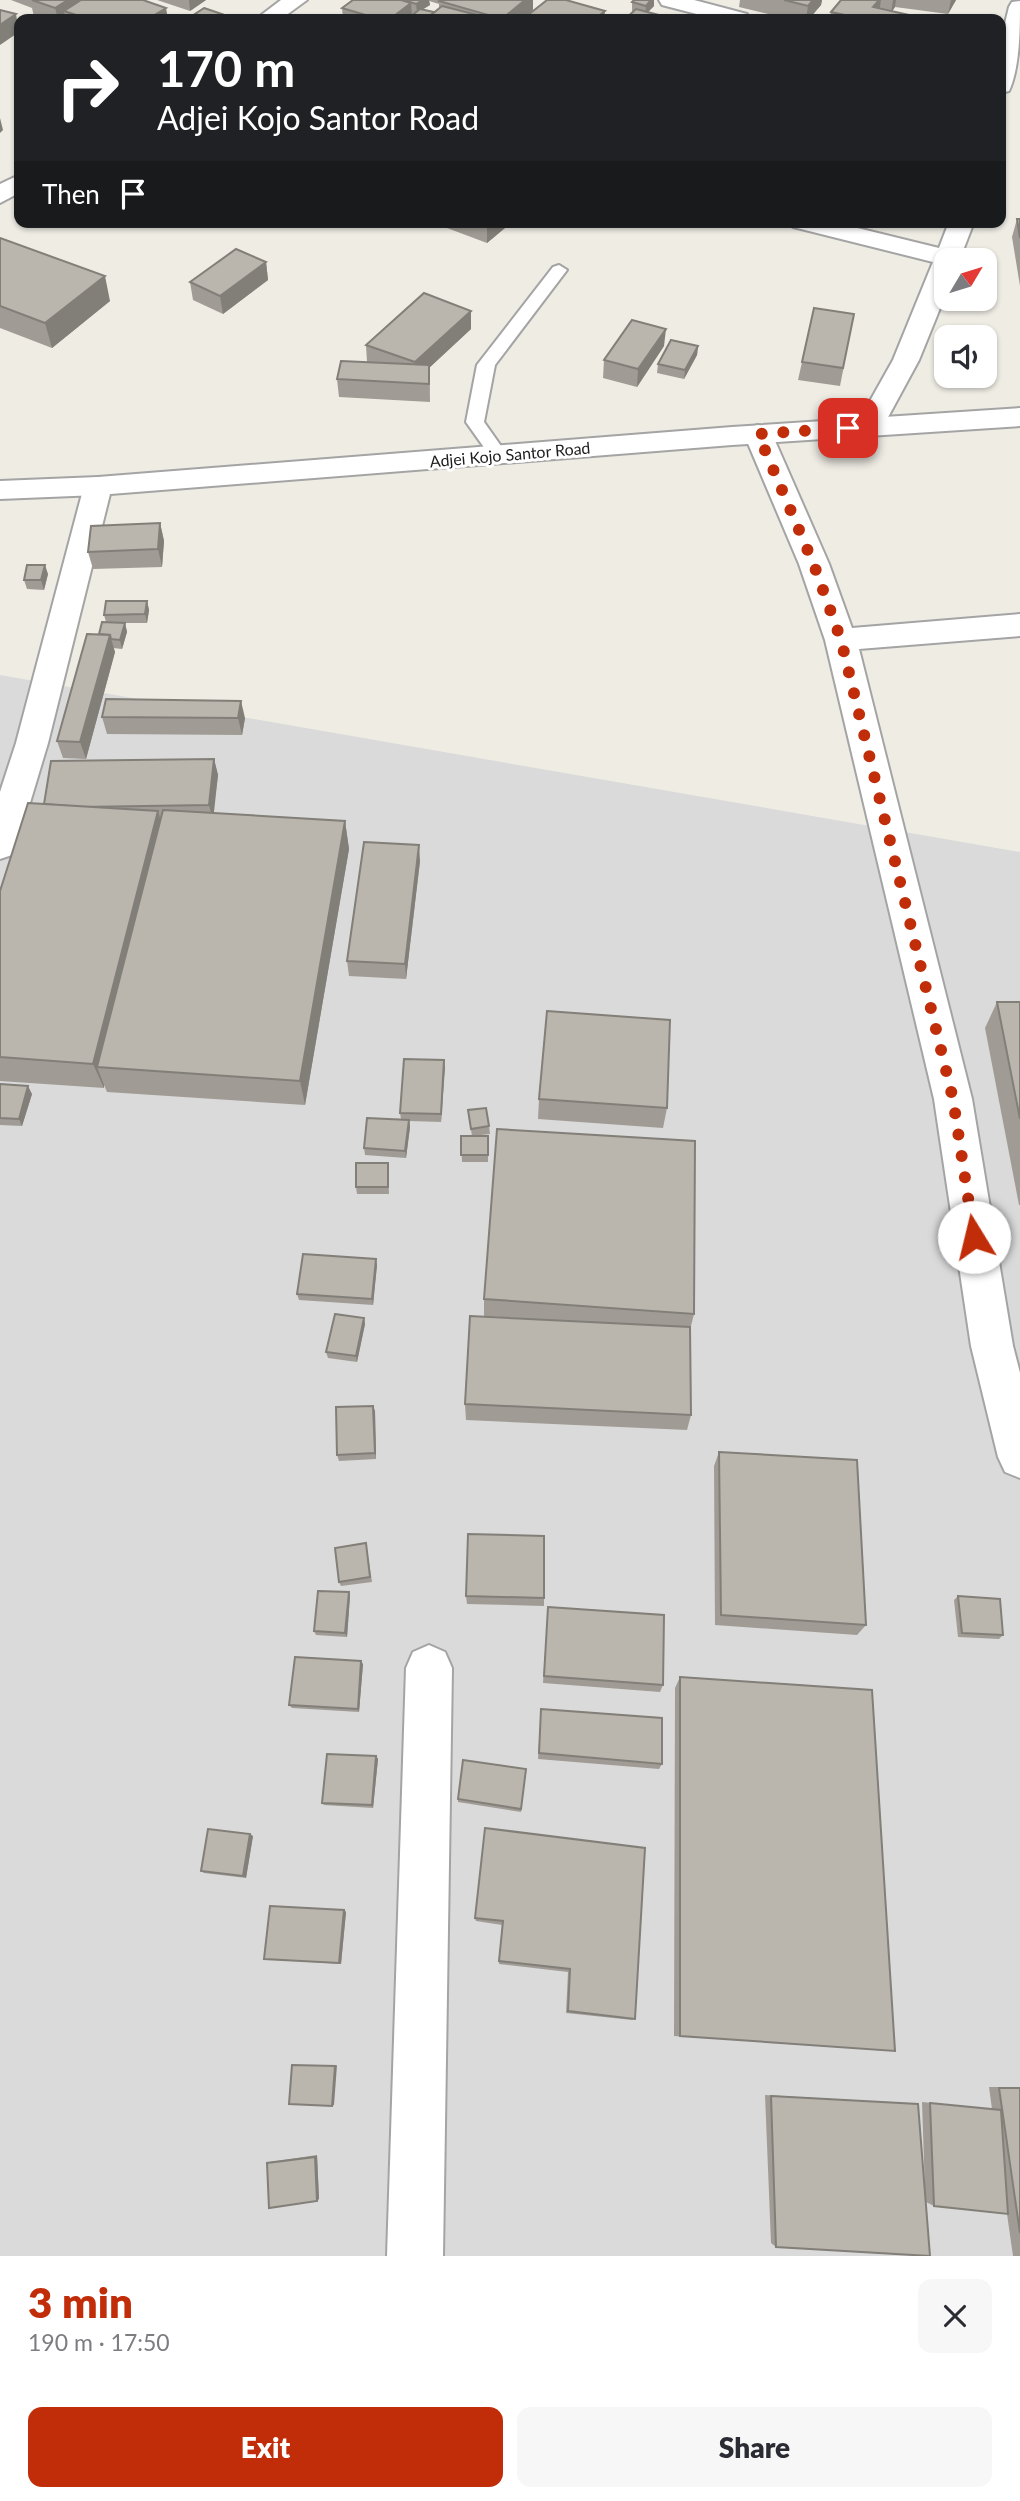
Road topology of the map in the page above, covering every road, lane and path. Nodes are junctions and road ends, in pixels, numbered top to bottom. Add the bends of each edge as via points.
1 (296, 0) edge
2 (670, 0) edge
3 (1020, 7) edge
4 (275, 14) edge
5 (721, 14) edge
6 (1006, 65) edge
7 (14, 186) edge
8 (0, 197) edge
9 (826, 228) edge
10 (960, 228) edge
11 (951, 248) edge
12 (934, 255) edge
13 (559, 270) dead end
14 (934, 290) edge
15 (1020, 417) edge
16 (870, 426) junction
17 (758, 434) junction
18 (499, 456) junction
19 (98, 486) junction
20 (0, 490) edge
21 (1020, 625) edge
22 (841, 640) junction
23 (7, 797) edge
24 (0, 846) edge
25 (1020, 1457) edge
26 (429, 1668) dead end
27 (415, 2256) edge

1 - 4 street
2 - 5 street
3 - 6 street
7 - 8 street
9 - 12 street
10 - 11 street
13 - 18 lane via 485,365 475,422
14 - 16 street via 906,360
15 - 16 street, Adjei Kojo Santor Road
16 - 17 street, Adjei Kojo Santor Road
17 - 18 street, Adjei Kojo Santor Road
17 - 22 street
18 - 19 street, Adjei Kojo Santor Road
19 - 20 street, Adjei Kojo Santor Road
19 - 23 street via 32,743
21 - 22 street
22 - 25 street via 953,1099 992,1346
23 - 24 street
26 - 27 street

